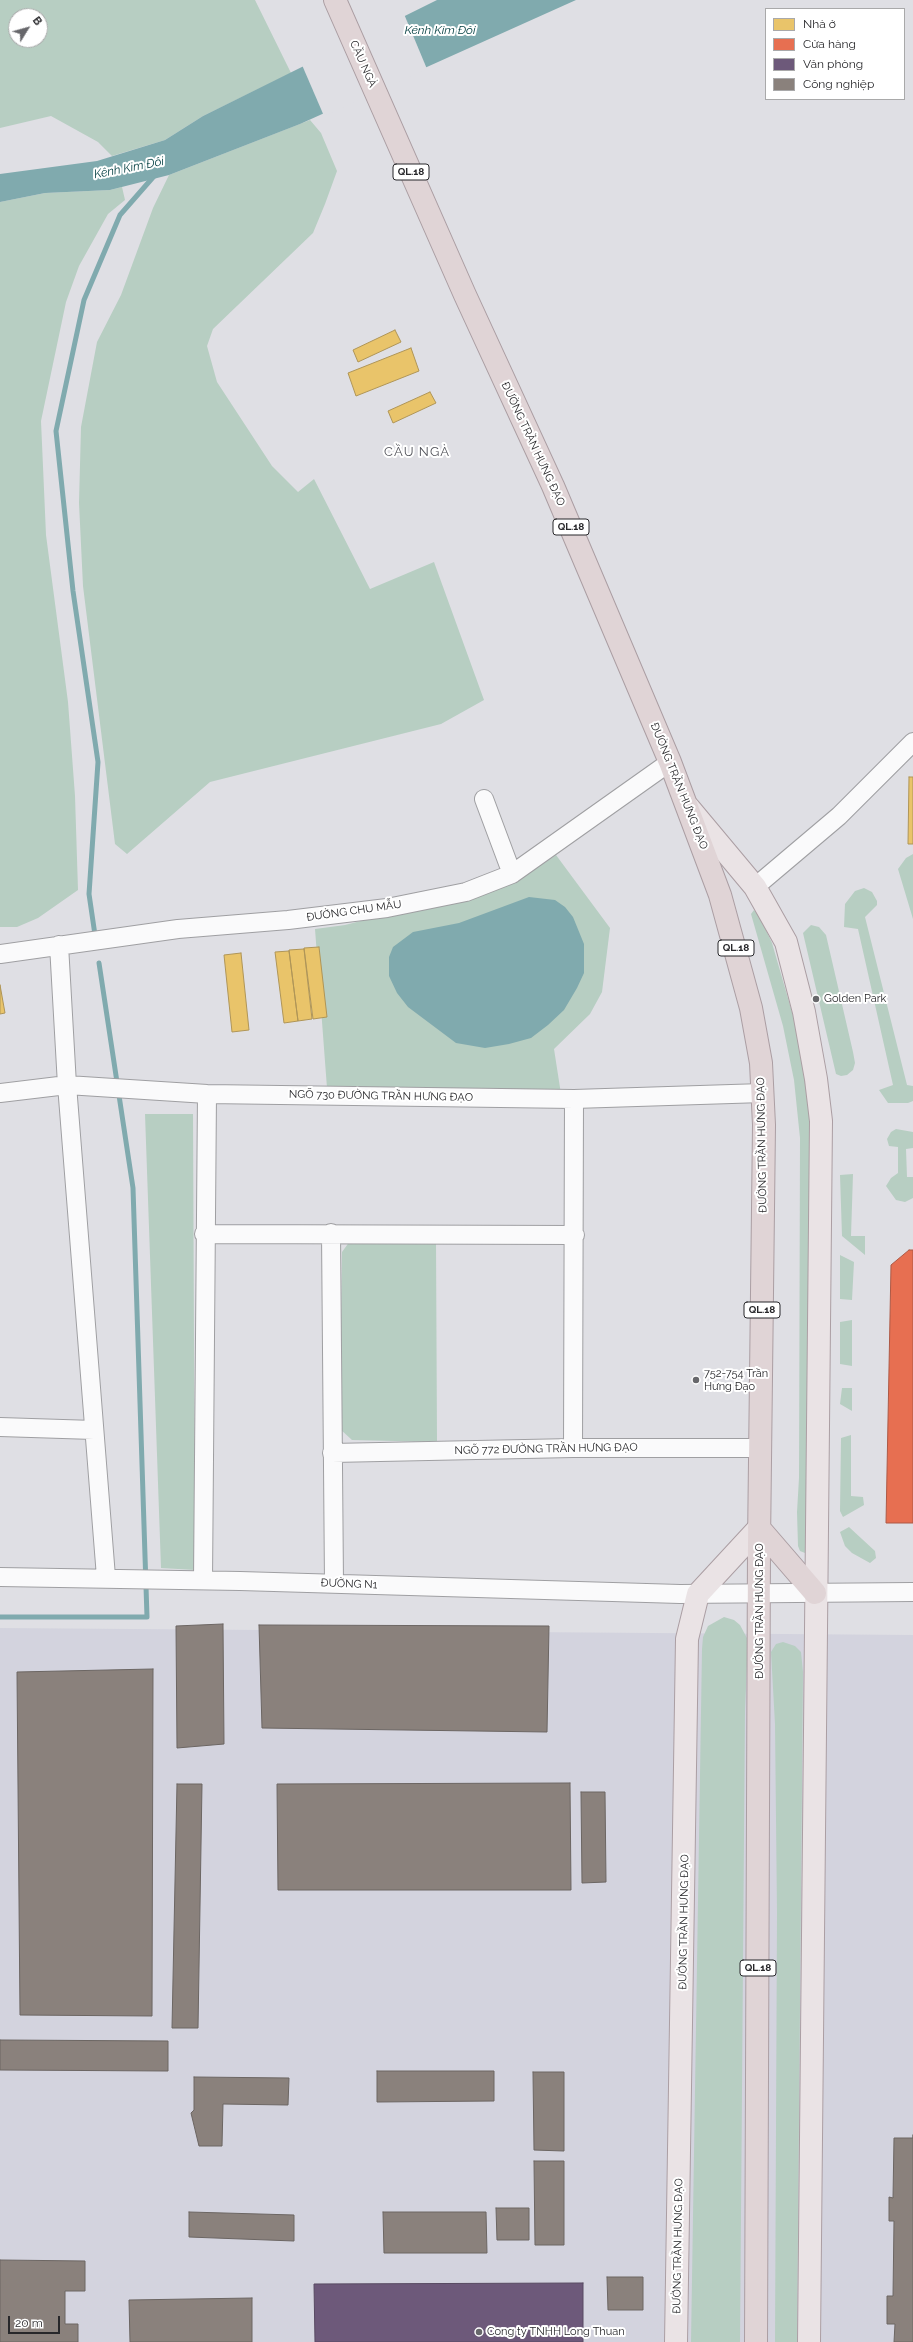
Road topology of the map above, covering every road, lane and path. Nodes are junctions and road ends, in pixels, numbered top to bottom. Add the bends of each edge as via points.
1 (335, 0) edge
2 (376, 94) joint
3 (913, 742) edge
4 (670, 762) junction
5 (484, 799) dead end
6 (689, 808) junction
7 (512, 874) junction
8 (755, 887) junction
9 (59, 945) junction
10 (0, 954) edge
11 (76, 1086) junction
12 (0, 1093) edge
13 (763, 1093) junction
14 (207, 1094) junction
15 (574, 1099) junction
16 (331, 1233) junction
17 (204, 1234) junction
18 (575, 1235) junction
19 (0, 1427) edge
20 (94, 1430) junction
21 (573, 1448) junction
22 (760, 1448) junction
23 (332, 1453) junction
24 (760, 1528) junction
25 (0, 1577) edge
26 (106, 1577) junction
27 (203, 1580) junction
28 (334, 1583) junction
29 (913, 1592) edge
30 (815, 1593) junction
31 (698, 1594) junction
32 (760, 1594) junction
33 (676, 2342) edge
34 (756, 2342) edge
35 (809, 2342) edge

1 - 2 highway, CẦU NGÀ / QL.18
2 - 4 highway, ĐƯỜNG TRẦN HƯNG ĐẠO / QL.18 via 556,493
3 - 8 street via 839,816
4 - 6 highway, ĐƯỜNG TRẦN HƯNG ĐẠO / QL.18
4 - 7 street, ĐƯỜNG CHU MẪU
5 - 7 street
6 - 8 main road
6 - 13 highway, ĐƯỜNG TRẦN HƯNG ĐẠO / QL.18 via 720,895 744,976 760,1057
7 - 9 street, ĐƯỜNG CHU MẪU via 466,892 387,908 288,920 178,929
8 - 30 main road via 786,942 804,1012 821,1121
9 - 10 street, ĐƯỜNG CHU MẪU
9 - 11 street
11 - 12 street, NGÕ 730 ĐƯỜNG TRẦN HƯNG ĐẠO
11 - 14 street, NGÕ 730 ĐƯỜNG TRẦN HƯNG ĐẠO
11 - 20 street
13 - 15 street, NGÕ 730 ĐƯỜNG TRẦN HƯNG ĐẠO
13 - 22 highway, ĐƯỜNG TRẦN HƯNG ĐẠO / QL.18
14 - 15 street, NGÕ 730 ĐƯỜNG TRẦN HƯNG ĐẠO
14 - 17 street
15 - 18 street
16 - 17 street
16 - 18 street
16 - 23 street
17 - 27 street
18 - 21 street
19 - 20 street
20 - 26 street
21 - 22 street, NGÕ 772 ĐƯỜNG TRẦN HƯNG ĐẠO
21 - 23 street, NGÕ 772 ĐƯỜNG TRẦN HƯNG ĐẠO
22 - 24 highway, ĐƯỜNG TRẦN HƯNG ĐẠO / QL.18
23 - 28 street
24 - 30 highway
24 - 31 main road, ĐƯỜNG TRẦN HƯNG ĐẠO
24 - 32 highway, ĐƯỜNG TRẦN HƯNG ĐẠO / QL.18
25 - 26 street, ĐƯỜNG N1
26 - 27 street, ĐƯỜNG N1
27 - 28 street, ĐƯỜNG N1
28 - 31 street, ĐƯỜNG N1
29 - 30 street, ĐƯỜNG N1
30 - 32 street, ĐƯỜNG N1
30 - 35 main road
31 - 32 street, ĐƯỜNG N1
31 - 33 main road, ĐƯỜNG TRẦN HƯNG ĐẠO via 687,1639
32 - 34 highway, ĐƯỜNG TRẦN HƯNG ĐẠO / QL.18

